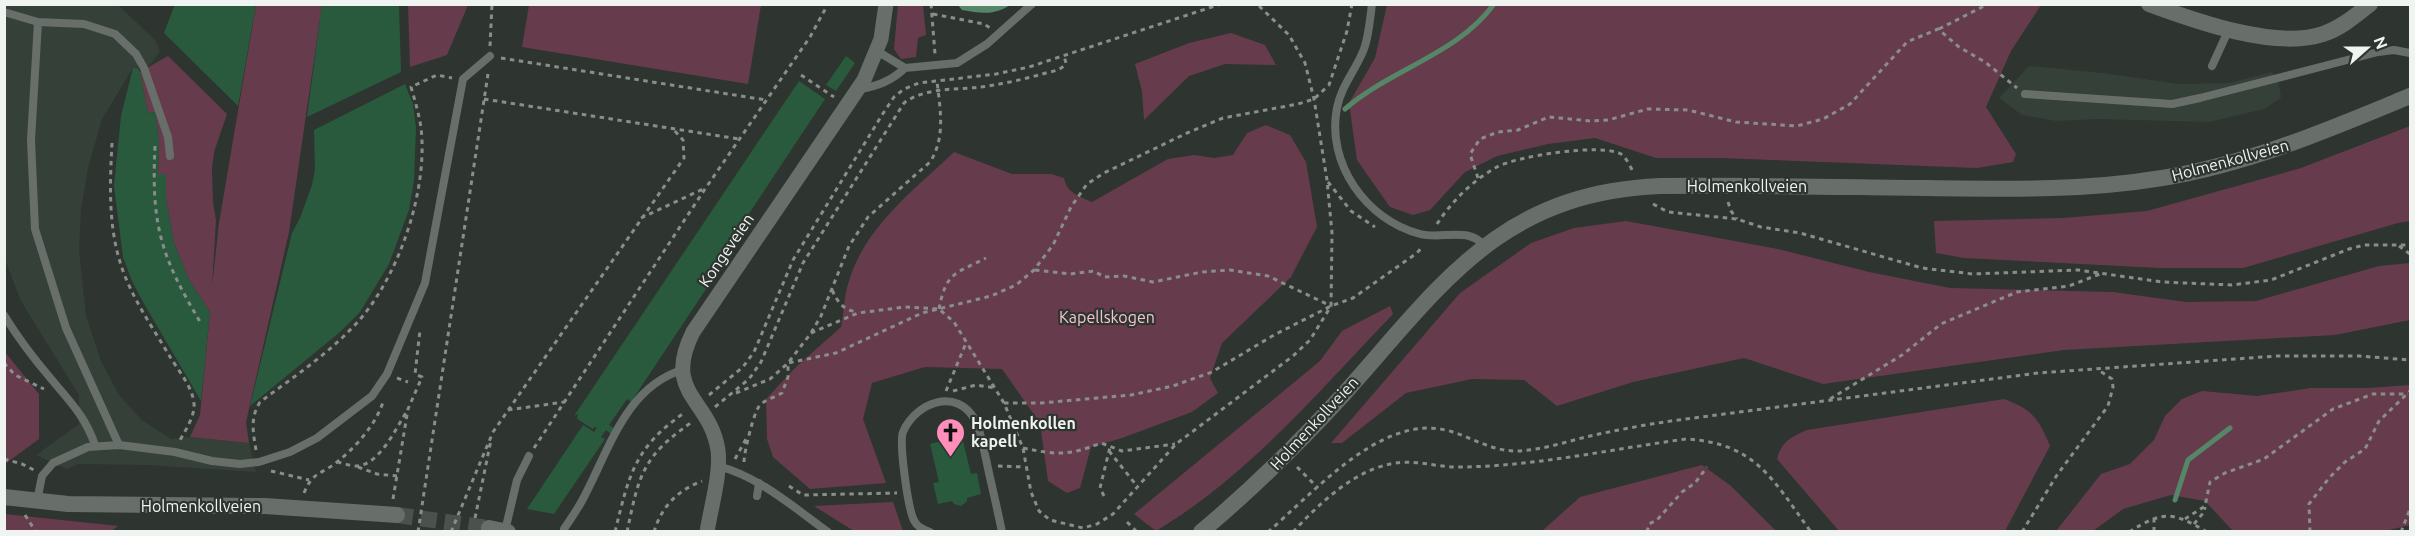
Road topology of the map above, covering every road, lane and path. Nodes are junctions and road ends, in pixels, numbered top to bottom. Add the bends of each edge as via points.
1 (492, 4) edge
2 (828, 4) edge
3 (886, 4) edge
4 (931, 4) edge
5 (1032, 4) edge
6 (1221, 4) edge
7 (1257, 4) edge
8 (1352, 4) edge
9 (1372, 4) edge
10 (1989, 4) edge
11 (2149, 4) edge
12 (2370, 4) edge
13 (4, 12) edge
14 (932, 14) junction
15 (38, 22) junction
16 (1938, 29) junction
17 (2229, 29) junction
18 (999, 33) junction
19 (877, 51) junction
20 (2410, 53) edge
21 (490, 56) junction
22 (1064, 56) junction
23 (935, 59) dead end
24 (2212, 66) dead end
25 (905, 68) junction
26 (936, 70) dead end
27 (801, 75) dead end
28 (463, 79) junction
29 (858, 90) junction
30 (2025, 94) joint
31 (833, 96) dead end
32 (2410, 96) edge
33 (484, 99) junction
34 (1314, 99) junction
35 (766, 100) junction
36 (674, 129) junction
37 (156, 137) dead end
38 (739, 139) junction
39 (112, 143) dead end
40 (171, 156) dead end
41 (1623, 156) dead end
42 (1478, 178) junction
43 (705, 189) junction
44 (1714, 216) dead end
45 (640, 218) junction
46 (1429, 235) junction
47 (1484, 245) junction
48 (2397, 245) junction
49 (2410, 245) edge
50 (2410, 254) edge
51 (986, 258) dead end
52 (1034, 270) junction
53 (2102, 273) junction
54 (832, 290) junction
55 (1331, 306) junction
56 (939, 309) junction
57 (858, 313) junction
58 (4, 315) edge
59 (202, 325) dead end
60 (420, 326) dead end
61 (811, 333) junction
62 (966, 343) junction
63 (2410, 360) edge
64 (4, 363) edge
65 (788, 363) junction
66 (682, 370) junction
67 (2099, 370) junction
68 (380, 384) junction
69 (725, 384) dead end
70 (59, 388) junction
71 (996, 388) junction
72 (2409, 392) edge
73 (944, 396) junction
74 (1829, 400) junction
75 (564, 402) junction
76 (1004, 403) junction
77 (408, 409) junction
78 (508, 410) junction
79 (663, 427) dead end
80 (493, 432) junction
81 (749, 436) junction
82 (670, 438) dead end
83 (1176, 444) junction
84 (95, 445) junction
85 (119, 445) junction
86 (1023, 448) junction
87 (1109, 449) junction
88 (175, 452) junction
89 (1285, 455) junction
90 (529, 456) joint
91 (4, 459) edge
92 (259, 462) junction
93 (337, 462) junction
94 (356, 466) junction
95 (987, 466) junction
96 (1025, 467) junction
97 (1707, 467) dead end
98 (725, 468) junction
99 (743, 473) junction
100 (42, 476) junction
101 (398, 476) junction
102 (309, 480) junction
103 (702, 482) dead end
104 (781, 482) dead end
105 (759, 483) junction
106 (1137, 486) junction
107 (1318, 488) junction
108 (903, 492) dead end
109 (304, 493) dead end
110 (757, 496) dead end
111 (1104, 496) dead end
112 (4, 497) edge
113 (37, 501) junction
114 (395, 507) joint
115 (2204, 507) junction
116 (2410, 509) edge
117 (22, 511) dead end
118 (2154, 518) junction
119 (2185, 519) junction
120 (1127, 522) dead end
121 (2194, 524) junction
122 (494, 528) edge
123 (564, 529) dead end
124 (36, 531) edge
125 (418, 531) edge
126 (452, 531) edge
127 (615, 531) edge
128 (627, 531) edge
129 (654, 531) edge
130 (707, 531) edge
131 (828, 531) edge
132 (930, 531) edge
133 (1002, 531) edge
134 (1137, 531) edge
135 (1201, 531) edge
136 (1268, 531) edge
137 (1293, 531) edge
138 (1647, 531) edge
139 (1811, 531) edge
140 (2022, 531) edge
141 (2129, 531) edge
142 (2154, 531) edge
143 (2207, 531) edge
144 (2310, 531) edge
145 (2401, 531) edge

1 - 21 path
2 - 35 path
3 - 19 street, Kongeveien
4 - 14 path
5 - 18 lane
6 - 22 path
7 - 34 path via 1289,35 1305,63
8 - 34 path via 1329,85
9 - 46 lane via 1364,48 1337,107 1338,151 1354,188 1370,206 1401,226
10 - 16 path
11 - 17 main road
12 - 17 main road via 2322,35 2294,39
13 - 15 lane
14 - 18 path via 984,24
14 - 23 path
15 - 40 lane via 84,24 115,34 136,54 144,68
15 - 85 lane via 32,140 35,229 66,328
16 - 30 path
16 - 42 path via 1907,42 1850,104 1823,119 1797,126 1736,122 1688,110 1648,109 1608,120 1549,117 1480,139 1470,154
17 - 24 lane
18 - 25 lane via 957,63
19 - 25 lane
19 - 29 street, Kongeveien
20 - 30 lane via 2378,51 2172,104
21 - 28 lane
21 - 33 path
21 - 35 path
22 - 65 path via 1064,66 1040,75 984,87 924,93 904,103 803,263 761,362 732,395 770,379
22 - 69 path via 996,74 919,83 894,97 793,260 754,352
25 - 29 lane via 894,79
26 - 54 path via 940,142 930,162 868,217 849,246
27 - 31 path
28 - 68 lane via 425,283
28 - 92 path via 437,75 411,87 421,127 420,181 394,267 361,318 260,402 252,427
29 - 66 street, Kongeveien via 693,332 684,351
32 - 47 main road, Holmenkollveien via 2279,148 2162,178 2046,188 1630,188 1556,206
33 - 36 path
33 - 125 path
34 - 52 path via 1223,118 1104,173 1088,184 1071,207 1053,245
34 - 55 path via 1332,233
35 - 38 path
36 - 38 path
36 - 45 path via 683,140 684,158
37 - 59 path via 155,218 177,284
38 - 43 path
39 - 88 path via 110,190 120,262 151,326 191,392 194,405
41 - 42 path via 1596,150 1531,156 1499,165
42 - 46 path via 1449,206
43 - 45 path
43 - 75 path
44 - 53 path via 1800,233 1898,262 1946,271
45 - 78 path
46 - 47 lane via 1466,234 1477,237
46 - 55 path via 1418,254 1353,298
47 - 89 main road, Holmenkollveien via 1442,282
48 - 49 path
48 - 50 path
48 - 53 path via 2349,249 2271,280 2241,285 2162,282
51 - 56 path via 950,276 943,287
52 - 55 path via 1070,274 1094,271 1104,276 1153,282 1230,270 1268,276
52 - 56 path via 1016,285 991,296
53 - 74 path via 2069,286 2017,292 1941,324 1902,355
54 - 57 path via 846,310
54 - 61 path
55 - 76 path via 1212,372 1173,386 1131,395
55 - 83 path via 1310,340 1293,356
56 - 57 path via 905,307
56 - 62 path via 954,322
56 - 65 path via 836,353
57 - 61 path
58 - 70 lane
60 - 77 path via 415,374 422,377
61 - 65 path
62 - 71 path
62 - 73 path
63 - 67 path via 2277,356
64 - 70 path via 33,386 47,391
65 - 81 path via 782,393 759,406
66 - 98 street via 688,392 714,434
66 - 123 lane via 645,390 629,410
67 - 74 path via 2038,373
67 - 140 path via 2112,379 2108,406
68 - 92 lane via 372,396 318,438
68 - 93 path via 384,399 380,411
70 - 84 lane via 88,425
71 - 73 path via 976,385
71 - 76 path
72 - 115 path via 2373,394 2333,409 2264,459 2210,482
72 - 144 path via 2379,421 2365,449 2344,462 2309,504
73 - 95 lane via 960,403 971,414
73 - 132 lane via 922,410 903,431 904,470 913,518 918,526
74 - 107 path via 1633,427 1516,451 1497,450 1440,429 1420,428 1401,432 1364,451
75 - 78 path
75 - 90 path
76 - 86 path
77 - 94 path via 383,449 366,464
77 - 101 path
78 - 80 path
79 - 127 path via 633,465
80 - 122 path
80 - 126 path
81 - 98 path
81 - 99 path
82 - 128 path via 644,467
83 - 87 path
83 - 106 path
84 - 85 lane
84 - 100 lane via 53,463
85 - 88 lane
86 - 87 path via 1053,455 1078,452 1101,443
86 - 96 path
87 - 106 path
87 - 111 path via 1100,488
88 - 92 lane via 212,461
89 - 107 path
89 - 135 main road, Holmenkollveien
90 - 122 lane
91 - 100 path
92 - 102 path via 279,474
93 - 94 path
93 - 102 path
94 - 101 path
95 - 96 path
95 - 133 lane
96 - 106 path via 1039,511 1050,520 1069,526 1097,524 1113,514
97 - 138 path via 1695,483 1649,524
98 - 99 lane
98 - 130 street
99 - 105 lane
100 - 113 lane
101 - 114 path
102 - 109 path
103 - 129 path via 682,490 666,506
104 - 108 path via 803,495
105 - 110 lane
105 - 131 lane via 802,517
107 - 136 path
112 - 113 main road, Holmenkollveien
113 - 114 main road, Holmenkollveien via 108,506
115 - 119 path
115 - 121 path
116 - 145 path
117 - 124 path
118 - 119 path via 2174,515
118 - 141 path
118 - 142 path
119 - 121 path
120 - 134 path
121 - 143 path
137 - 139 path via 1343,487 1375,468 1397,462 1460,468 1528,463 1686,439 1726,446 1760,465

